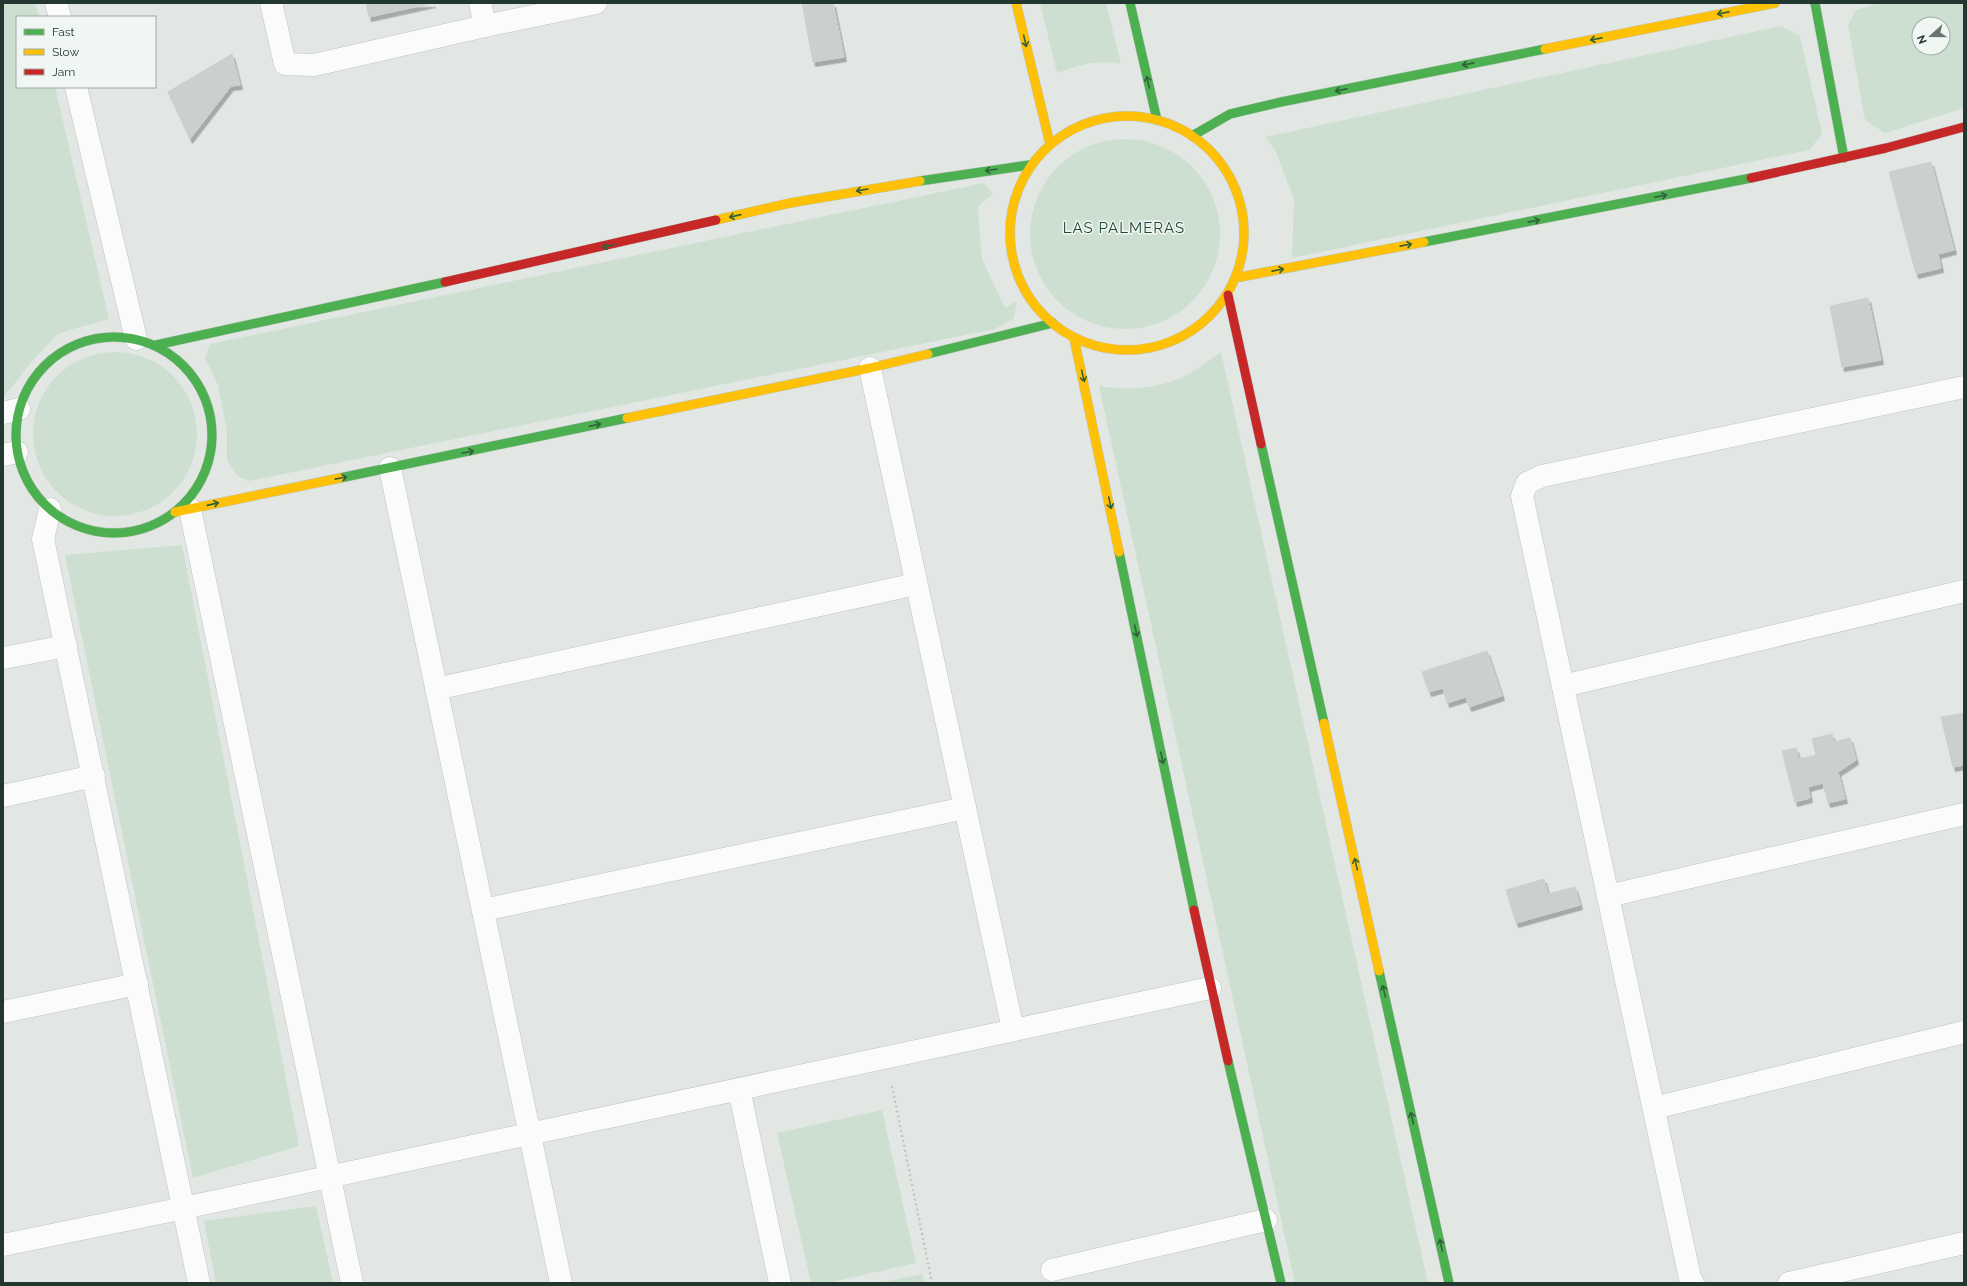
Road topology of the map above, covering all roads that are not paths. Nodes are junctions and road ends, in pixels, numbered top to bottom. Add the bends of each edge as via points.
1 (56, 3) edge
2 (271, 3) edge
3 (480, 3) edge
4 (1016, 3) edge
5 (1130, 3) edge
6 (1775, 3) edge
7 (1815, 3) edge
8 (590, 4) edge
9 (60, 16) edge
10 (485, 26) junction
11 (76, 88) edge
12 (1157, 120) junction
13 (1964, 127) edge
14 (1192, 136) junction
15 (1050, 144) junction
16 (1844, 158) junction
17 (1029, 165) junction
18 (1240, 277) junction
19 (1228, 295) junction
20 (1053, 323) junction
21 (1074, 338) junction
22 (136, 339) junction
23 (156, 345) junction
24 (870, 368) junction
25 (1964, 387) edge
26 (11, 411) edge
27 (10, 453) edge
28 (390, 468) junction
29 (50, 509) junction
30 (182, 511) junction
31 (916, 584) junction
32 (1964, 591) edge
33 (66, 646) junction
34 (3, 658) edge
35 (1563, 686) junction
36 (436, 689) junction
37 (94, 776) junction
38 (3, 796) edge
39 (965, 808) junction
40 (1964, 814) edge
41 (1608, 896) junction
42 (483, 910) junction
43 (137, 984) junction
44 (1210, 988) junction
45 (3, 1012) edge
46 (1013, 1030) junction
47 (1964, 1032) edge
48 (739, 1089) junction
49 (1654, 1108) junction
50 (530, 1134) junction
51 (330, 1177) junction
52 (184, 1208) junction
53 (1266, 1220) junction
54 (1964, 1243) edge
55 (3, 1245) edge
56 (1052, 1270) dead end
57 (199, 1283) edge
58 (352, 1283) edge
59 (561, 1283) edge
60 (780, 1283) edge
61 (1281, 1283) edge
62 (1449, 1283) edge
63 (1693, 1283) edge
64 (1789, 1283) edge

1 - 9 street
2 - 10 street via 285,64 314,65
3 - 10 street
4 -> 15 street
12 -> 5 street
6 -> 14 street via 1281,102 1230,114
7 - 16 street
8 - 10 street
11 - 22 street
12 - 14 street via 1172,124
12 - 15 street via 1133,114 1093,119 1057,137
13 - 16 street
14 - 18 street via 1204,143 1228,172 1241,207 1244,245
15 - 17 street
18 -> 16 street via 1769,175
17 - 20 street via 1013,202 1009,242 1020,281 1042,314
17 -> 23 street via 903,182 790,203 596,249
18 - 19 street
19 - 21 street via 1214,312 1185,336 1150,348 1112,350
62 -> 19 street
20 - 21 street
20 - 24 street
21 -> 44 street
22 - 23 street
22 - 26 street via 114,336 93,338 72,345 54,356 39,371
23 - 30 street via 175,357 190,372 209,411 212,433 210,456 202,477
28 -> 24 street
24 - 31 street
25 - 35 street via 1542,476 1527,483 1522,496
26 - 27 street via 16,430
27 - 29 street via 36,493
30 -> 28 street
28 - 36 street
29 - 30 street via 76,525 113,533 135,531
29 - 33 street via 44,539
30 - 51 street
31 - 36 street
31 - 39 street
32 - 35 street
33 - 34 street
33 - 37 street
35 - 41 street
36 - 42 street
37 - 38 street
37 - 43 street
39 - 42 street
39 - 46 street
40 - 41 street
41 - 49 street
42 - 50 street
43 - 45 street
43 - 52 street
44 - 46 street
44 - 53 street
46 - 48 street
47 - 49 street
48 - 50 street
48 - 60 street
49 - 63 street
50 - 51 street
50 - 59 street
51 - 52 street
51 - 58 street
52 - 55 street
52 - 57 street
53 - 56 street
53 - 61 street
54 - 64 street

